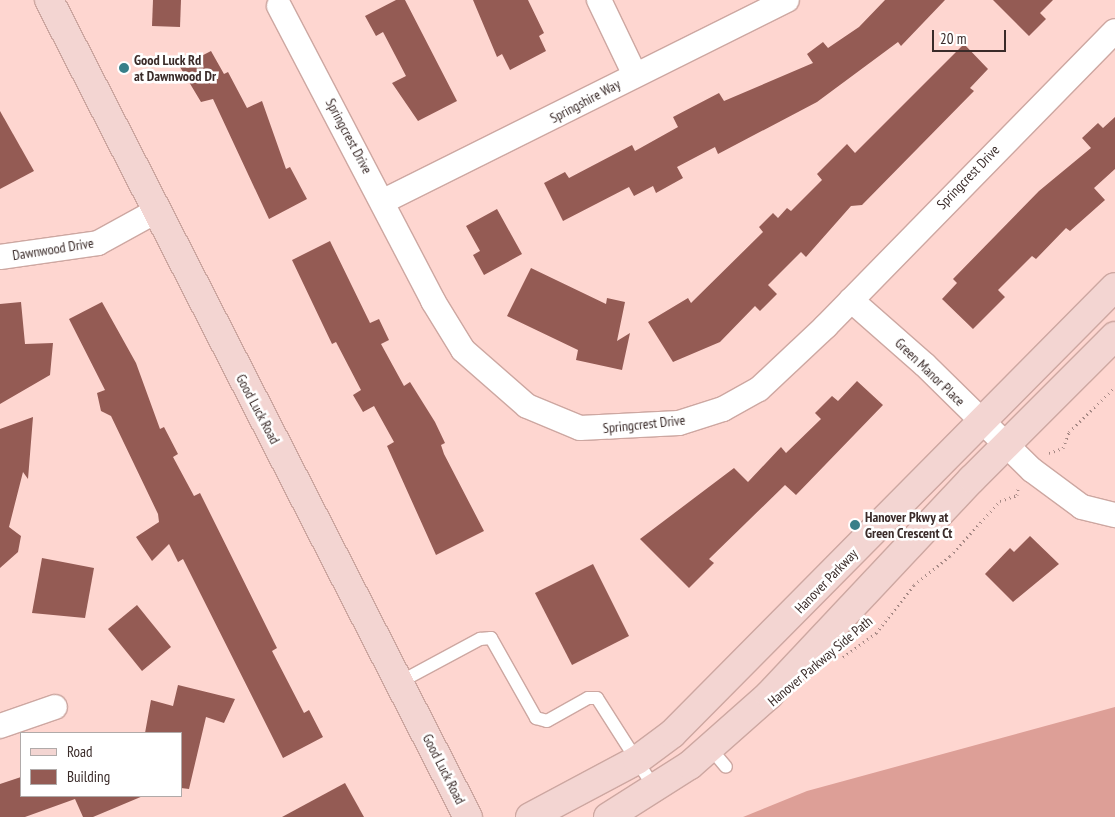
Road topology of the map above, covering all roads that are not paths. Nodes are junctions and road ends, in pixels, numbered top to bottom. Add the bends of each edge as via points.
1 (49, 0) edge
2 (599, 0) edge
3 (787, 0) edge
4 (279, 6) dead end
5 (1115, 31) edge
6 (635, 74) junction
7 (384, 201) junction
8 (158, 210) junction
9 (0, 257) edge
10 (1115, 287) edge
11 (851, 300) junction
12 (1115, 336) edge
13 (980, 423) junction
14 (1005, 448) junction
15 (1115, 516) edge
16 (400, 682) junction
17 (55, 707) dead end
18 (0, 726) edge
19 (637, 760) junction
20 (654, 789) junction
21 (468, 817) edge
22 (530, 817) edge
23 (608, 817) edge

1 - 8 street, Good Luck Road
2 - 6 street
3 - 6 street, Springshire Way
4 - 7 street, Springcrest Drive
5 - 11 street, Springcrest Drive
6 - 7 street, Springshire Way
7 - 11 street, Springcrest Drive via 423,284 463,350 527,406 580,428 678,422 723,409 774,377
8 - 9 street, Dawnwood Drive via 98,243
8 - 16 street, Good Luck Road
10 - 13 street, Hanover Parkway
11 - 13 street, Green Manor Place via 925,365
12 - 14 street
13 - 14 street, Green Manor Place
13 - 19 street, Hanover Parkway via 672,734
14 - 15 street, Green Manor Place via 1082,507
14 - 20 street via 769,695 718,758
16 - 19 lane via 480,639 491,638 536,718 547,721 588,698 597,698
16 - 21 street, Good Luck Road
17 - 18 street
19 - 20 lane
19 - 22 street, Hanover Parkway
20 - 23 street

